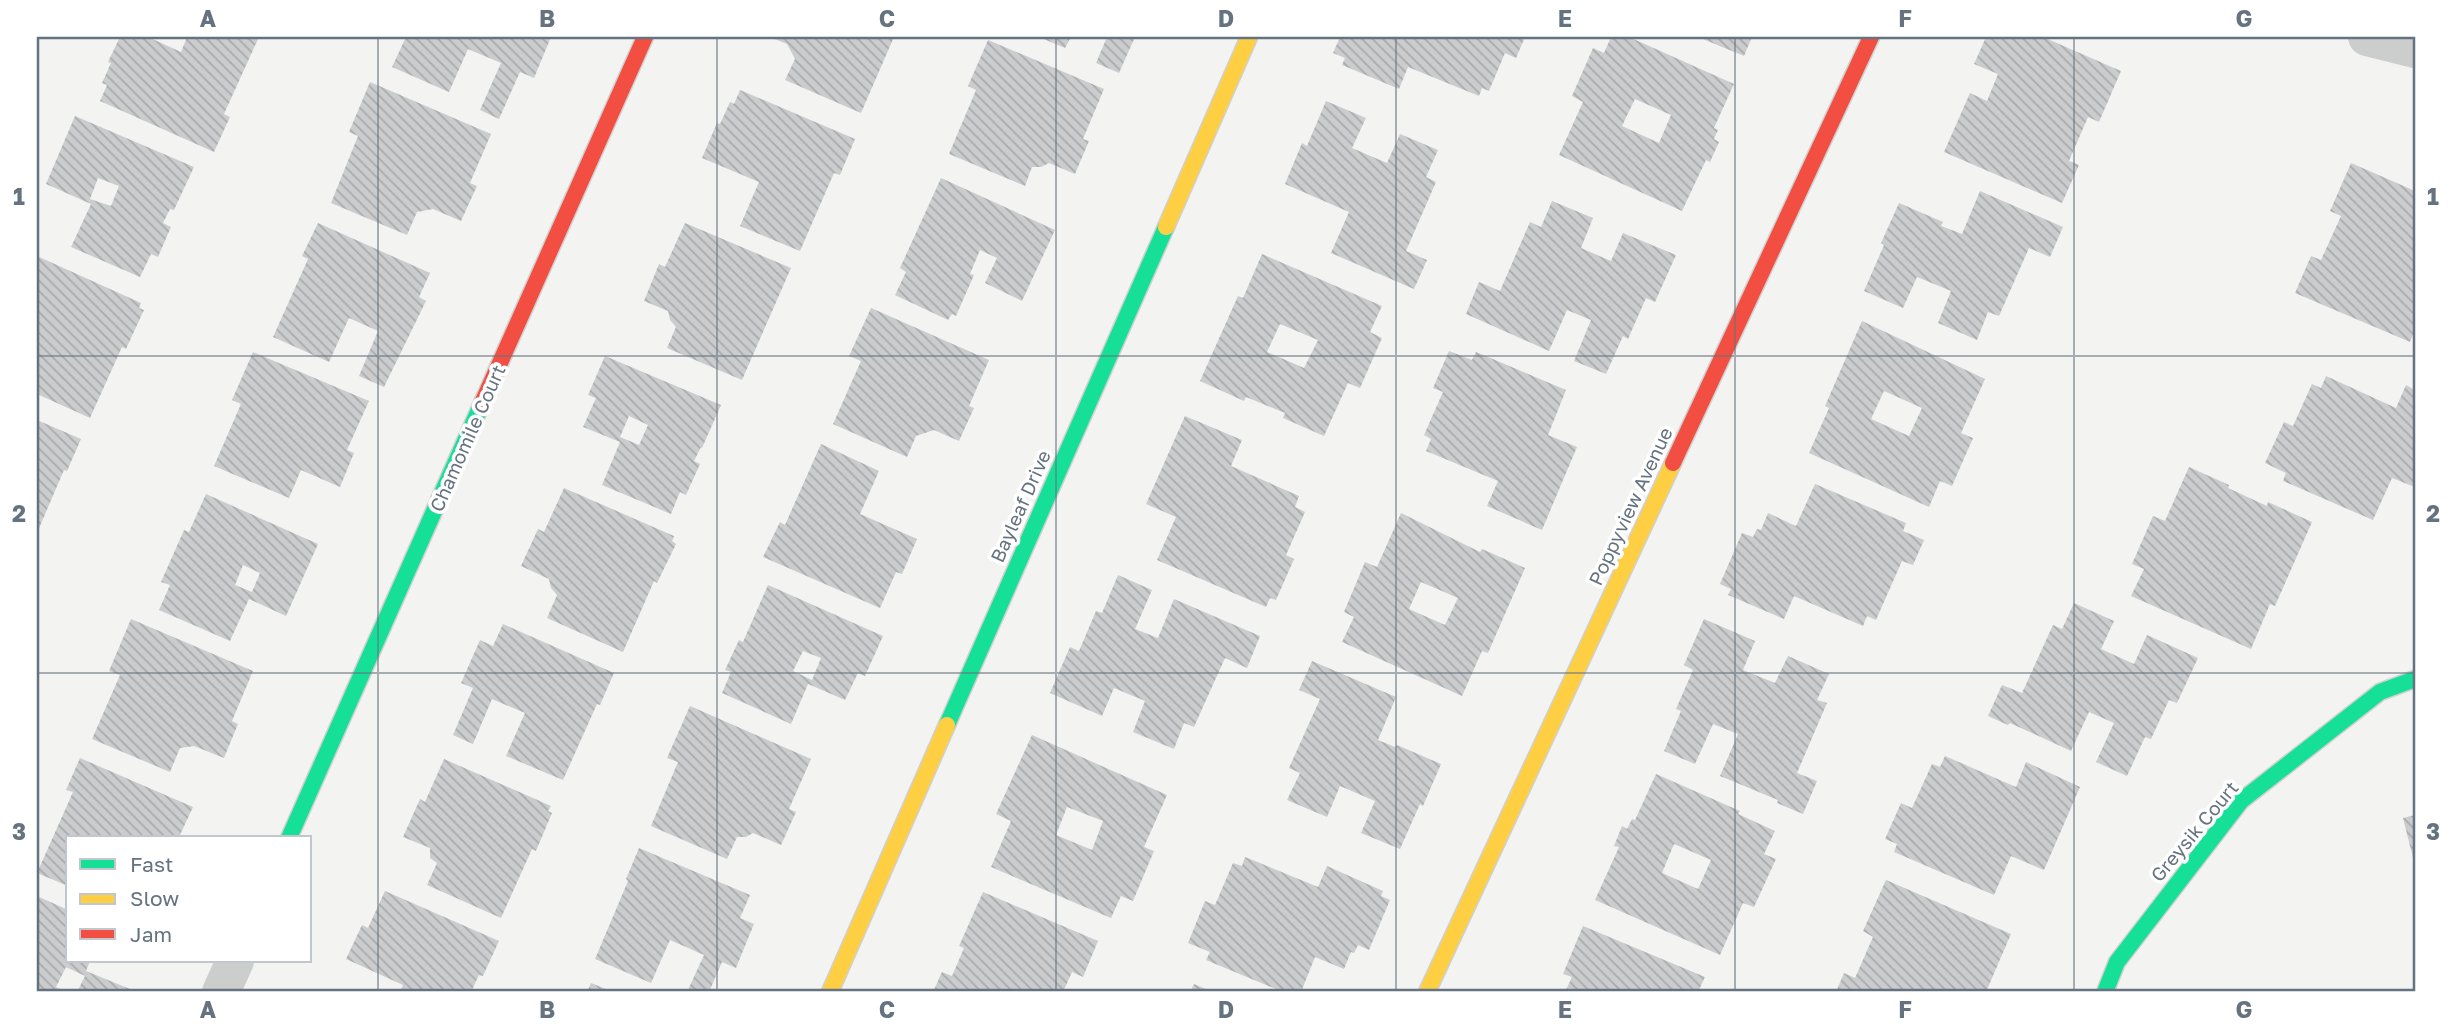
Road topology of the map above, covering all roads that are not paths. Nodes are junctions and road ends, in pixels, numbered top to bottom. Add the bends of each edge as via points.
1 (645, 37) edge
2 (1249, 37) edge
3 (1871, 37) edge
4 (2367, 37) edge
5 (2415, 49) edge
6 (2415, 679) edge
7 (290, 836) edge
8 (235, 962) edge
9 (221, 992) edge
10 (830, 992) edge
11 (1427, 992) edge
12 (2105, 992) edge

1 - 7 street, Chamomile Court
2 - 10 street, Bayleaf Drive
3 - 11 street, Poppyview Avenue
4 - 5 street
6 - 12 street, Greysik Court via 2380,692 2241,801 2117,962
8 - 9 street

